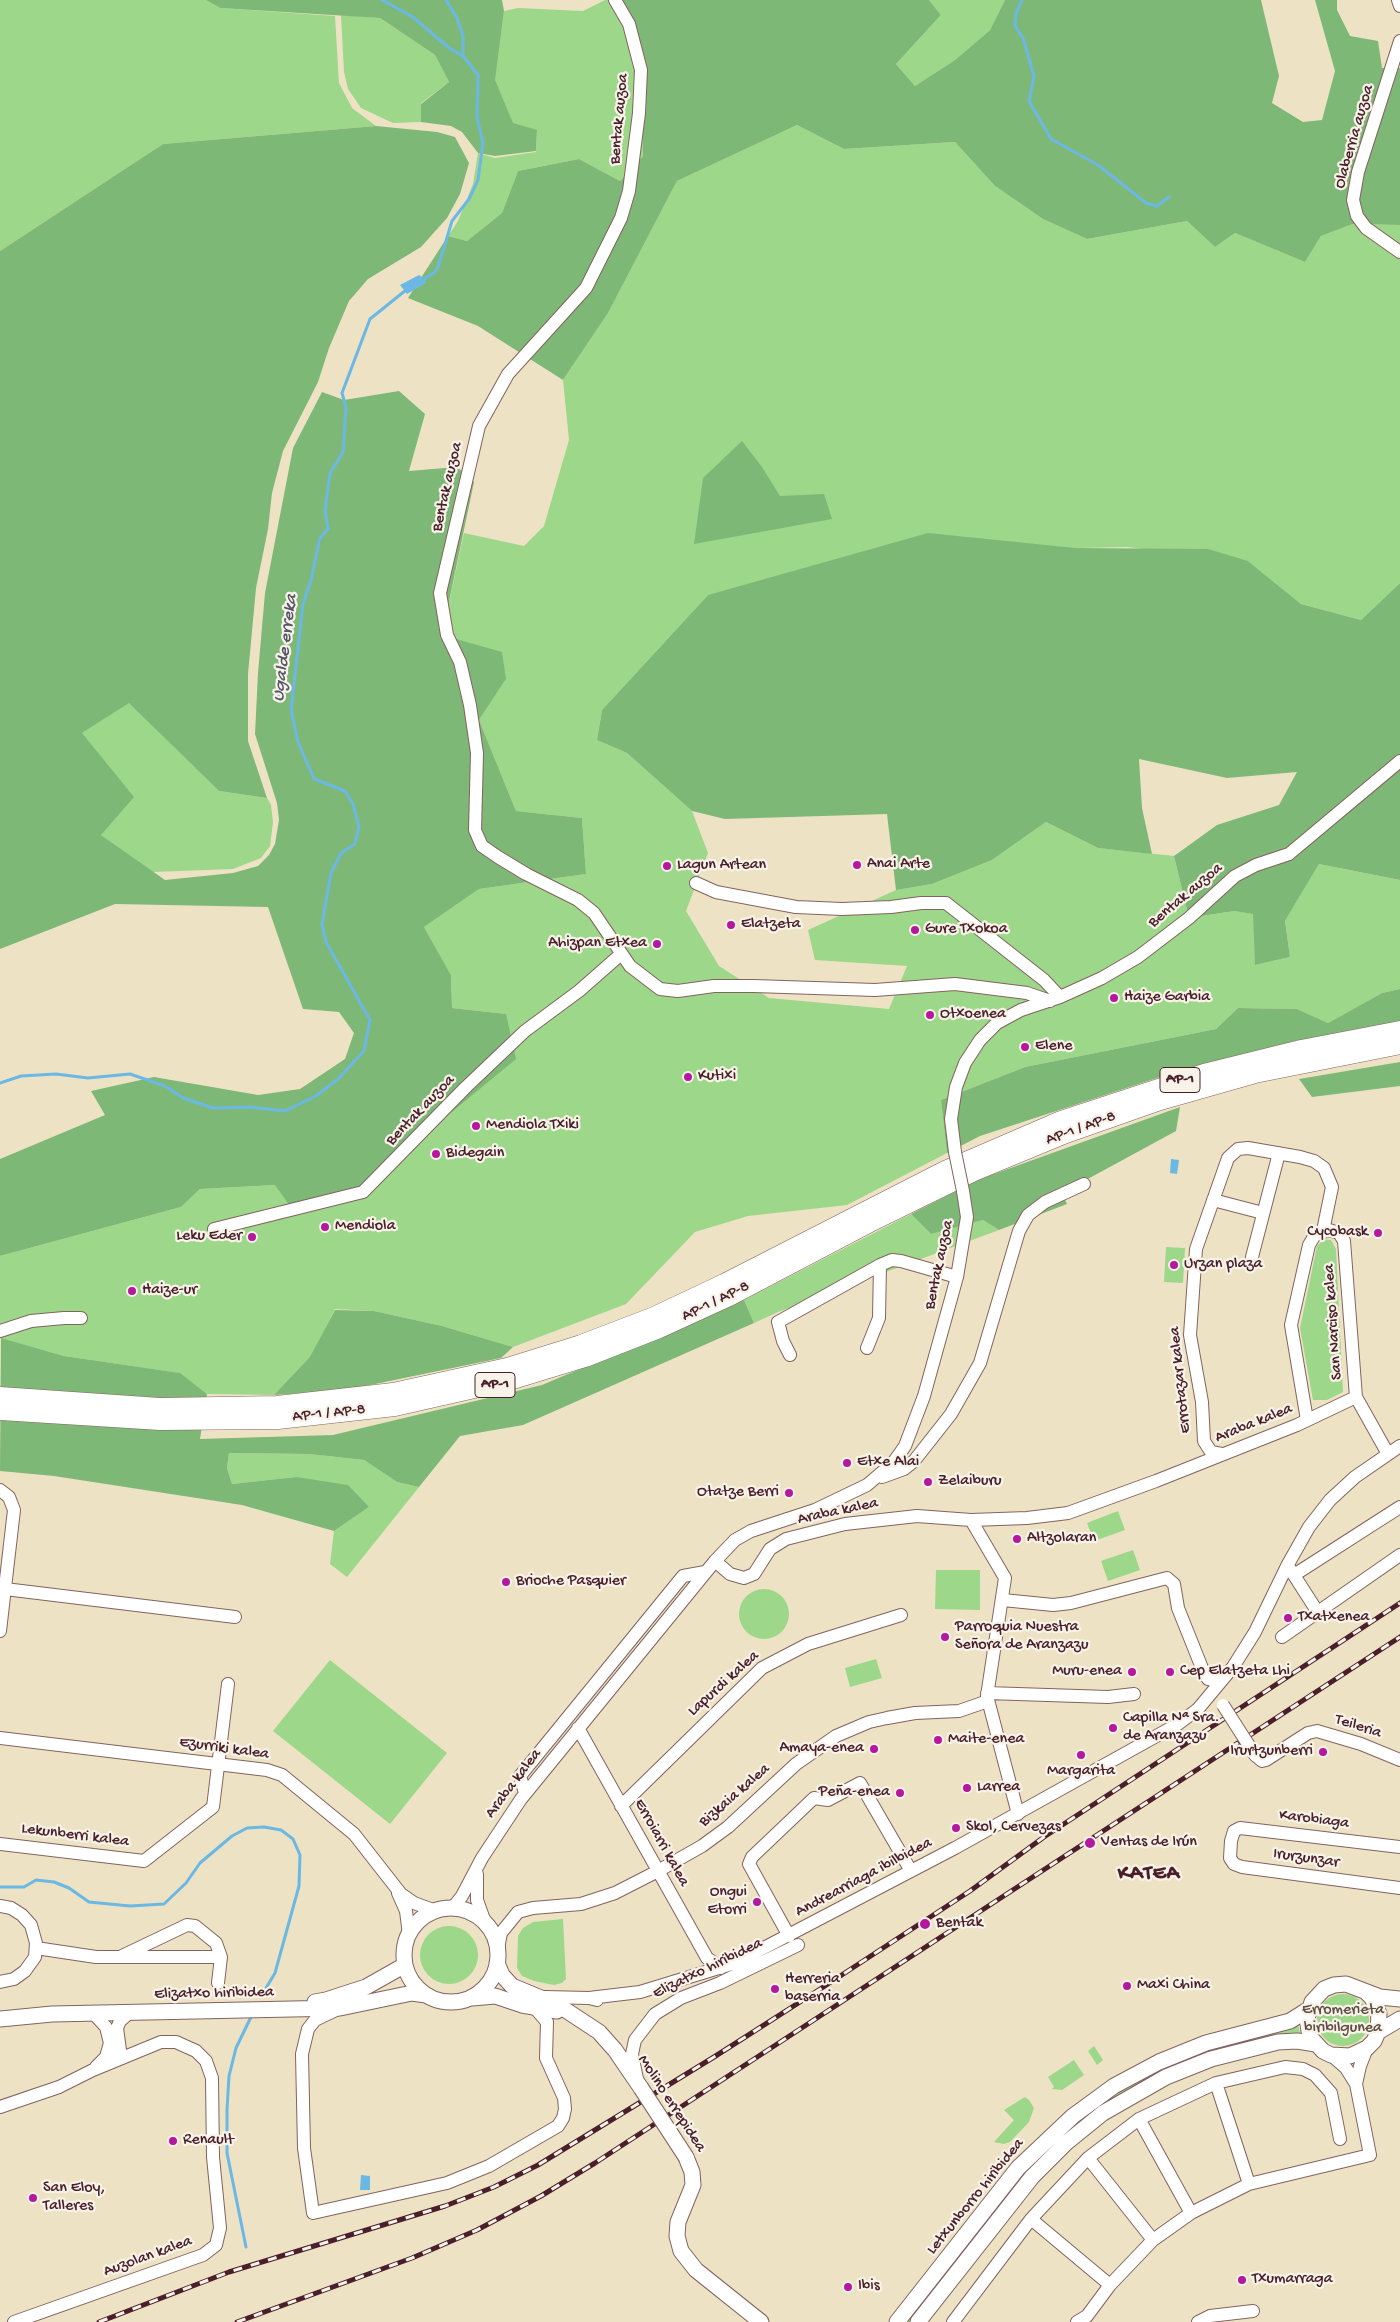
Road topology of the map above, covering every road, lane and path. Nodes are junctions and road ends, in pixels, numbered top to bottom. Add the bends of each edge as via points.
1 (615, 0) edge
2 (1398, 0) edge
3 (1400, 6) edge
4 (1400, 42) edge
5 (1400, 252) edge
6 (1400, 761) edge
7 (696, 883) dead end
8 (620, 955) junction
9 (1055, 999) junction
10 (1400, 1030) edge
11 (1400, 1045) edge
12 (1279, 1153) junction
13 (1084, 1184) dead end
14 (1213, 1200) junction
15 (1263, 1213) junction
16 (214, 1229) dead end
17 (1323, 1231) junction
18 (1252, 1257) dead end
19 (880, 1265) junction
20 (957, 1277) junction
21 (81, 1318) dead end
22 (0, 1330) edge
23 (867, 1348) dead end
24 (790, 1355) dead end
25 (0, 1396) edge
26 (1356, 1397) junction
27 (0, 1411) edge
28 (1307, 1420) junction
29 (1204, 1441) junction
30 (1400, 1446) edge
31 (1222, 1454) junction
32 (1388, 1454) junction
33 (1186, 1468) junction
34 (876, 1480) junction
35 (0, 1490) edge
36 (1400, 1507) edge
37 (970, 1520) junction
38 (1400, 1555) edge
39 (715, 1561) junction
40 (1290, 1571) junction
41 (705, 1572) junction
42 (5, 1589) junction
43 (1003, 1600) junction
44 (1317, 1611) junction
45 (900, 1615) dead end
46 (235, 1617) dead end
47 (0, 1631) edge
48 (1282, 1637) dead end
49 (1222, 1681) junction
50 (228, 1684) dead end
51 (1134, 1694) dead end
52 (988, 1697) junction
53 (1208, 1697) junction
54 (578, 1728) junction
55 (0, 1738) edge
56 (1400, 1760) edge
57 (218, 1764) junction
58 (525, 1793) junction
59 (621, 1806) junction
60 (1018, 1814) junction
61 (1231, 1840) joint
62 (0, 1844) edge
63 (1400, 1847) edge
64 (477, 1867) junction
65 (658, 1871) junction
66 (911, 1871) junction
67 (396, 1888) junction
68 (1400, 1888) edge
69 (0, 1906) edge
70 (452, 1909) junction
71 (436, 1911) junction
72 (486, 1925) junction
73 (409, 1935) junction
74 (793, 1941) junction
75 (36, 1948) junction
76 (122, 1956) junction
77 (221, 1957) junction
78 (497, 1959) junction
79 (405, 1965) junction
80 (721, 1968) junction
81 (0, 1982) edge
82 (218, 1983) dead end
83 (1366, 1992) junction
84 (426, 1995) junction
85 (470, 1998) junction
86 (590, 1998) junction
87 (1400, 1999) edge
88 (537, 2002) junction
89 (340, 2008) junction
90 (1309, 2009) junction
91 (93, 2013) junction
92 (128, 2013) junction
93 (0, 2014) edge
94 (1400, 2018) edge
95 (0, 2019) edge
96 (1378, 2032) junction
97 (1316, 2044) junction
98 (114, 2045) junction
99 (1367, 2048) junction
100 (140, 2050) junction
101 (1331, 2055) junction
102 (117, 2060) junction
103 (93, 2070) junction
104 (1216, 2083) junction
105 (1356, 2084) junction
106 (641, 2088) junction
107 (0, 2107) edge
108 (1139, 2119) junction
109 (1340, 2139) dead end
110 (1088, 2158) junction
111 (1249, 2184) junction
112 (1191, 2213) junction
113 (1031, 2219) junction
114 (1154, 2240) junction
115 (1110, 2285) junction
116 (1253, 2311) dead end
117 (14, 2322) edge
118 (760, 2322) edge
119 (897, 2322) edge
120 (918, 2322) edge
121 (953, 2322) edge
122 (1077, 2322) edge
123 (1198, 2322) edge

1 - 8 street, Bentak auzoa via 629,24 641,70 629,192 621,218 586,288 508,374 479,426 440,593 447,635 460,662 470,705 477,753 475,830 482,846 526,874 578,900 594,913
2 - 3 street
4 - 5 street, Olaberria auzoa via 1358,172 1353,200 1357,216 1366,228
6 - 9 street, Bentak auzoa via 1289,854 1234,876 1189,918 1138,957
7 - 9 street via 716,892 796,907 842,909 946,904 1044,980
8 - 9 street, Bentak auzoa via 643,977 660,989 669,991 714,986 875,990 955,984
8 - 16 street, Bentak auzoa via 525,1031 363,1192
9 - 20 street, Bentak auzoa, bridge via 997,1023 980,1040 965,1063 956,1087 951,1119 967,1216
10 - 25 highway, AP-1 / AP-8 / AP-1 via 1301,1049 1212,1071 1061,1120 944,1170 654,1316 581,1344 507,1367 392,1392 277,1405 160,1407
11 - 27 highway, AP-1 / AP-8 / AP-1 via 1226,1082 1066,1134 974,1172 668,1325 586,1358 510,1381 394,1406 278,1420 160,1421
12 - 14 street, Errotazar kalea via 1238,1149 1228,1158
12 - 15 street
12 - 17 street, Errotazar kalea via 1314,1161 1329,1176 1332,1187
13 - 34 street, Bentak auzoa via 1045,1202 1028,1215 1020,1231 980,1363 951,1414 914,1461 904,1469
14 - 15 street
14 - 29 street, Errotazar kalea via 1196,1249 1190,1335 1202,1402
15 - 18 street
17 - 26 street, San Narciso kalea via 1338,1233 1344,1241
17 - 28 street via 1315,1235 1309,1245 1291,1325
19 - 20 street via 892,1260 901,1261
19 - 23 street via 879,1318
19 - 24 street via 778,1322
20 - 34 street, Bentak auzoa via 924,1396 905,1446
21 - 22 street via 31,1321
26 - 28 street, Araba kalea
26 - 32 street
28 - 31 street, Araba kalea
29 - 31 street, Errotazar kalea via 1211,1452
29 - 33 street, Errotazar kalea
30 - 32 street, Andrearriaga ibilbidea
31 - 33 street, Araba kalea
32 - 40 street, Andrearriaga ibilbidea via 1330,1500 1309,1527
33 - 37 street, Araba kalea via 1068,1513
34 - 39 street, Bentak auzoa via 815,1510 751,1531 735,1540
35 - 42 street via 9,1497 14,1510
36 - 40 street
37 - 39 street, Araba kalea via 917,1516 845,1524 786,1540 770,1549 754,1574 744,1578 730,1574
37 - 43 street via 1003,1573
38 - 44 street
39 - 41 street, Araba kalea
40 - 44 street
40 - 49 street, Andrearriaga ibilbidea
41 - 54 street, Araba kalea
41 - 58 street via 683,1576 676,1584 520,1776
42 - 46 street
42 - 47 street
43 - 49 street via 1071,1604 1167,1578 1174,1584 1178,1608 1204,1673 1208,1679
43 - 52 street
44 - 48 street
45 - 59 street, Lapurdi kalea via 808,1644 762,1668
49 - 53 street, Andrearriaga ibilbidea
50 - 57 street, Lekunberri kalea
51 - 52 street, Bizkaia kalea
52 - 60 street
52 - 65 street, Bizkaia kalea via 959,1711 915,1712 869,1722 836,1736 796,1764 728,1827
53 - 56 street, Teileria, bridge via 1223,1705 1262,1761 1308,1733 1317,1731
53 - 60 street, Andrearriaga ibilbidea via 1178,1724
54 - 58 street, Araba kalea
54 - 59 street, Erroiarri kalea
55 - 57 street, Ezurriki kalea
57 - 62 street, Lekunberri kalea via 213,1807 144,1861
57 - 67 street, Ezurriki kalea via 282,1775 354,1834
58 - 64 street, Araba kalea
59 - 65 street, Erroiarri kalea
60 - 66 street, Andrearriaga ibilbidea
61 - 63 street, Karobiaga via 1234,1831 1248,1828
61 - 68 street, Irurzunzar via 1230,1858 1242,1867
64 - 70 street, Araba kalea
64 - 72 street via 477,1900
65 - 78 street, Bizkaia kalea via 615,1893 581,1904 518,1912 501,1933
65 - 80 street, Erroiarri kalea via 707,1958
66 - 74 street, Andrearriaga ibilbidea
66 - 74 street via 860,1783 828,1800 814,1798 752,1857 749,1864
67 - 71 street via 414,1903
67 - 73 street via 406,1911
69 - 75 street via 11,1908 31,1925
70 - 71 main road
70 - 72 main road via 474,1915
71 - 73 main road via 420,1920
72 - 78 main road via 494,1938
73 - 79 main road via 404,1950
74 - 80 street, Andrearriaga ibilbidea
74 - 86 street, Elizatxo hiribidea via 749,1964 677,1990 617,2000
74 - 106 street, Elizatxo hiribidea via 720,1983 681,1998 655,2014 635,2040 632,2054
75 - 76 street via 96,1957
75 - 81 street via 25,1971 14,1979
76 - 77 street
76 - 77 street via 187,1925 195,1926 216,1943
77 - 82 street
78 - 85 main road via 490,1980
78 - 88 main road, Elizatxo hiribidea via 502,1975 512,1986
79 - 84 main road via 410,1979
79 - 93 main road, Elizatxo hiribidea via 366,1987 326,2000 289,2005 52,2008
80 - 86 street, Andrearriaga ibilbidea via 640,1992
83 - 87 main road
83 - 90 main road via 1346,1984 1334,1985 1316,1996
83 - 96 main road via 1377,2006
84 - 85 main road via 443,2001
84 - 89 main road, Elizatxo hiribidea via 412,1994
85 - 88 main road, Elizatxo hiribidea via 496,1996
86 - 88 street, Elizatxo hiribidea
88 - 89 street via 547,2022 546,2058 564,2098 565,2109 558,2126 489,2166 448,2183 313,2213 304,2148 302,2054 306,2034 315,2020
88 - 106 main road, Molino errepidea via 573,2014 594,2027 615,2050
89 - 92 main road, Elizatxo hiribidea
90 - 97 main road via 1307,2028
90 - 119 main road, Letxunborro hiribidea via 1290,2021 1206,2043 1159,2062 1114,2086 1073,2116 1018,2168
91 - 92 main road, Elizatxo hiribidea
91 - 95 main road, Elizatxo hiribidea via 35,2014
91 - 98 street via 106,2027
92 - 98 street via 120,2021
94 - 96 main road
96 - 99 main road
97 - 101 main road
97 - 120 main road, Letxunborro hiribidea via 1278,2042 1211,2058 1158,2080 1103,2113 1032,2177
98 - 100 street
98 - 102 street via 111,2058
98 - 103 street, Auzolan kalea
99 - 101 main road via 1350,2056
99 - 105 street
100 - 102 street, Auzolan kalea
100 - 117 street, Auzolan kalea via 161,2042 184,2044 202,2055 210,2070 213,2157 220,2228 216,2245 203,2255
101 - 105 street via 1346,2068
102 - 103 street, Auzolan kalea
103 - 107 street, Auzolan kalea via 59,2087
104 - 108 street
104 - 109 street via 1285,2067 1303,2069 1328,2087
104 - 111 street
105 - 111 street via 1370,2155
106 - 118 main road, Molino errepidea, bridge via 686,2157 692,2172 693,2185 678,2222 681,2251 696,2270
108 - 110 street
108 - 112 street
110 - 113 street
110 - 114 street
111 - 112 street
112 - 114 street
113 - 115 street
113 - 121 street
114 - 115 street
115 - 122 street via 1087,2316
116 - 123 street via 1210,2316

